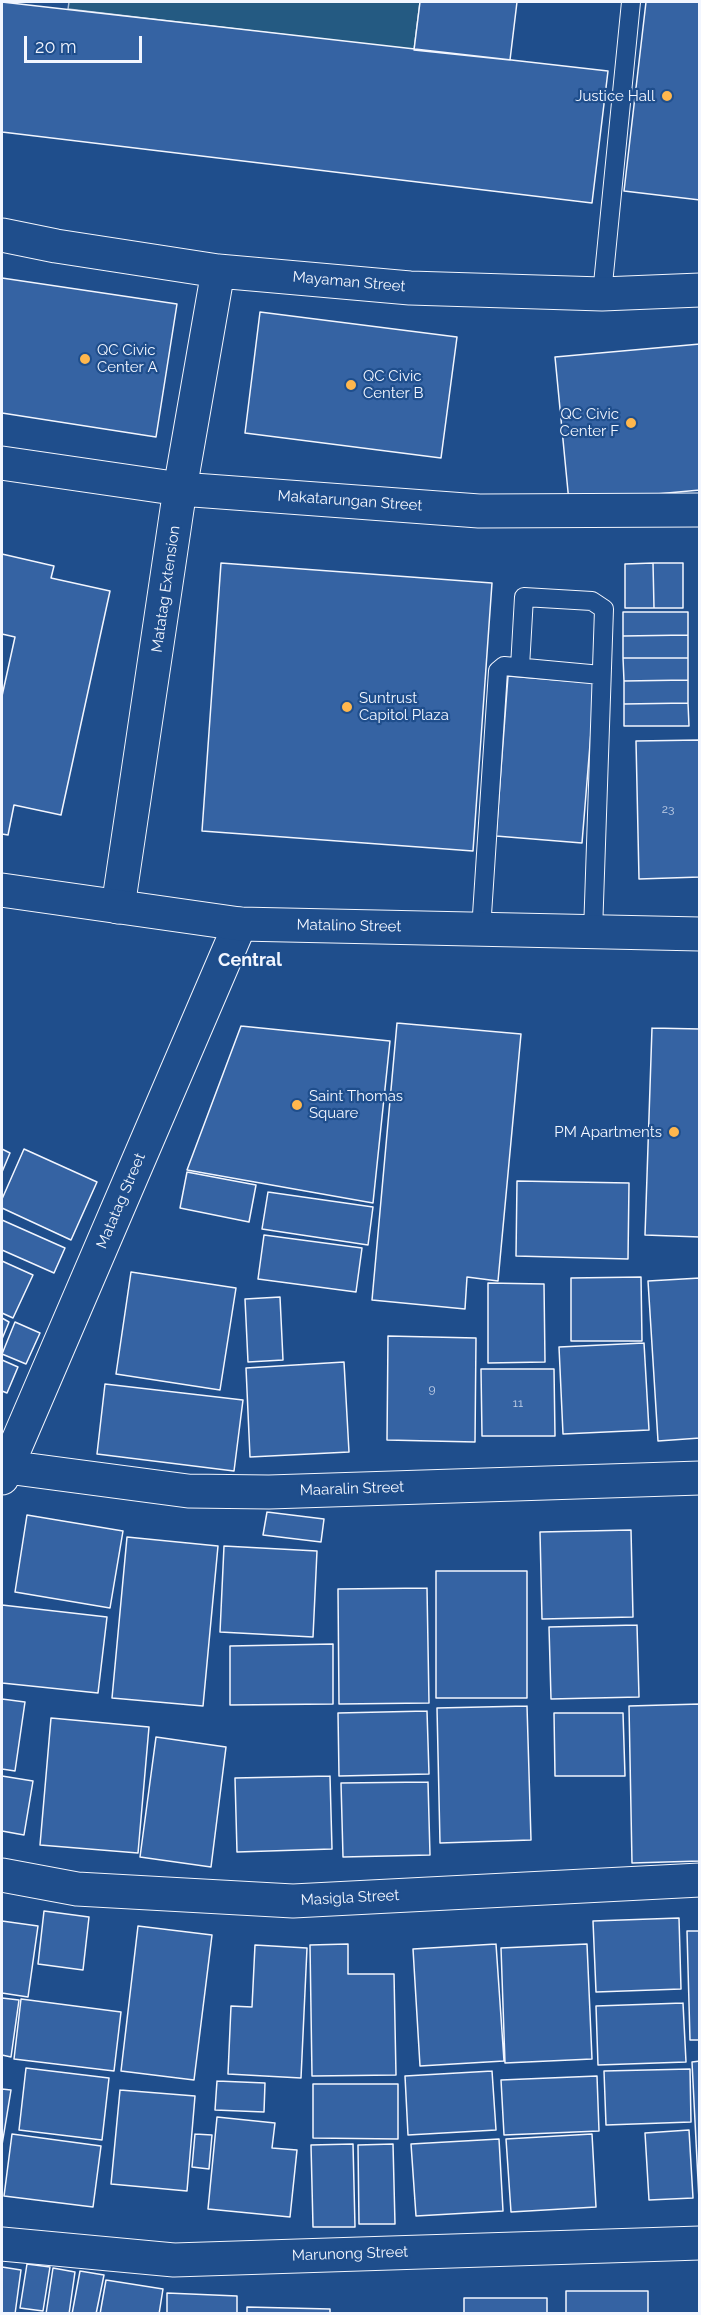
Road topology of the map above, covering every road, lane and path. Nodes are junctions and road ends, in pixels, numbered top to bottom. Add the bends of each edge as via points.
1 (631, 2) edge
2 (2, 235) edge
3 (218, 271) junction
4 (699, 290) edge
5 (602, 294) junction
6 (2, 464) edge
7 (180, 489) junction
8 (699, 510) edge
9 (520, 668) junction
10 (601, 675) junction
11 (2, 890) edge
12 (118, 908) junction
13 (240, 924) junction
14 (482, 930) junction
15 (593, 932) junction
16 (699, 934) edge
17 (4, 1472) edge
18 (699, 1478) edge
19 (2, 1875) edge
20 (699, 1880) edge
21 (699, 2243) edge
22 (2, 2244) edge

1 - 5 lane
2 - 3 street, Mayaman Street
3 - 5 street, Mayaman Street via 410,288
3 - 7 street, Matatag Extension
4 - 5 street, Mayaman Street
6 - 7 street, Makatarungan Street
7 - 8 street, Makatarungan Street via 479,511
7 - 12 street, Matatag Extension
9 - 10 lane
9 - 10 lane via 523,600 528,595 598,603 604,609
9 - 14 lane via 504,666 498,670
10 - 15 lane
11 - 12 street, Matalino Street
12 - 13 street, Matalino Street
13 - 14 street, Matalino Street
13 - 17 street, Matatag Street
14 - 15 street, Matalino Street
15 - 16 street, Matalino Street
17 - 18 street, Maaralin Street via 188,1491 281,1492
19 - 20 street, Masigla Street via 77,1890 293,1901
21 - 22 street, Marunong Street via 174,2260

